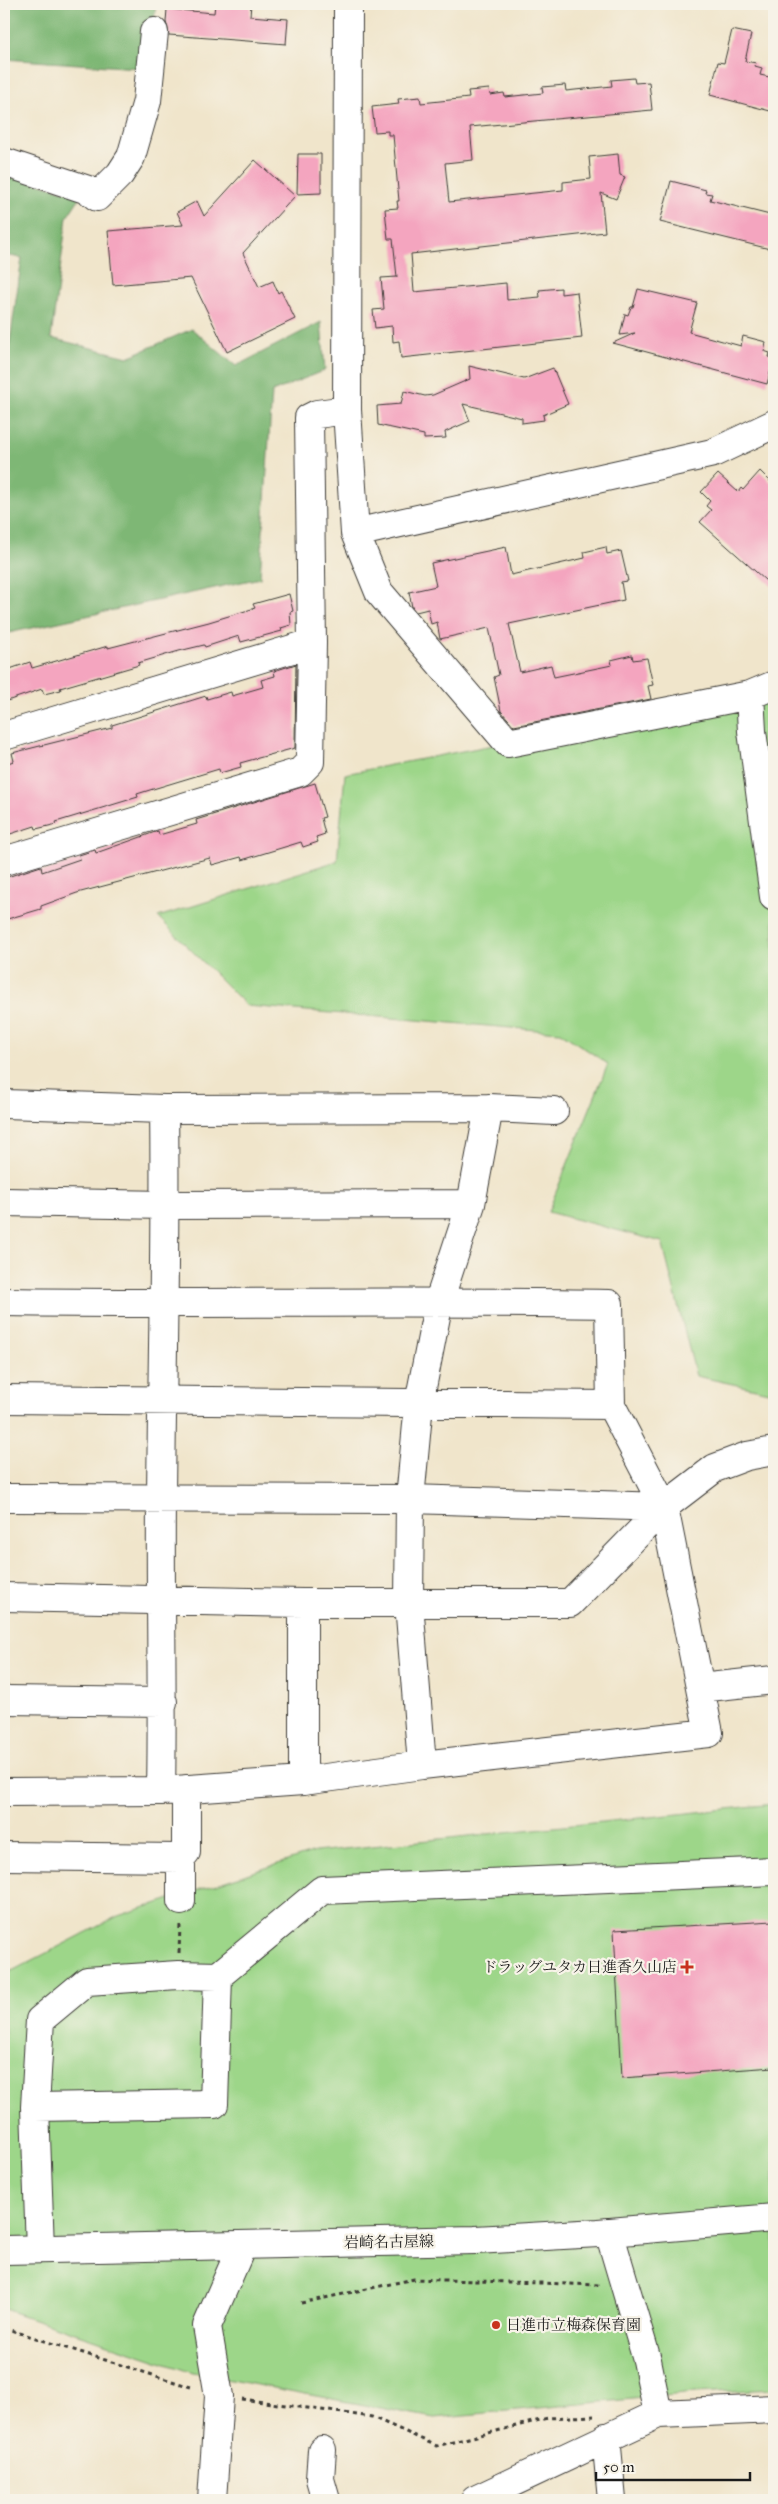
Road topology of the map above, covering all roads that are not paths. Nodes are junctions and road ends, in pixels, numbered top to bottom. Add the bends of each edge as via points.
1 (348, 4) edge
2 (154, 32) dead end
3 (4, 162) edge
4 (347, 410) junction
5 (774, 424) edge
6 (354, 533) junction
7 (312, 643) junction
8 (762, 690) edge
9 (4, 736) edge
10 (4, 861) edge
11 (772, 866) edge
12 (774, 897) edge
13 (4, 1104) edge
14 (490, 1108) junction
15 (164, 1109) junction
16 (554, 1111) dead end
17 (4, 1202) edge
18 (471, 1204) junction
19 (166, 1205) junction
20 (438, 1301) junction
21 (4, 1302) edge
22 (163, 1304) junction
23 (4, 1399) edge
24 (163, 1401) junction
25 (419, 1403) junction
26 (611, 1405) junction
27 (774, 1451) edge
28 (4, 1498) edge
29 (410, 1499) junction
30 (161, 1500) junction
31 (664, 1507) junction
32 (4, 1597) edge
33 (161, 1600) junction
34 (303, 1603) junction
35 (409, 1603) junction
36 (774, 1680) edge
37 (700, 1688) junction
38 (4, 1700) edge
39 (163, 1702) junction
40 (422, 1765) junction
41 (303, 1781) junction
42 (174, 1790) junction
43 (4, 1792) edge
44 (4, 1856) edge
45 (181, 1858) junction
46 (774, 1871) edge
47 (181, 1901) road end
48 (218, 1976) junction
49 (35, 2107) junction
50 (774, 2218) edge
51 (609, 2232) junction
52 (242, 2246) junction
53 (40, 2249) junction
54 (4, 2250) edge
55 (774, 2409) edge
56 (658, 2414) junction
57 (602, 2426) junction
58 (322, 2450) dead end
59 (212, 2500) edge
60 (326, 2500) edge
61 (475, 2500) edge
62 (612, 2500) edge

1 - 4 street
2 - 3 street via 146,101 131,157 120,174 97,197 88,190
4 - 6 street
4 - 7 street via 310,418
5 - 6 street via 713,453
6 - 8 street via 378,592 508,743
7 - 9 street
7 - 10 street via 310,762 304,769
8 - 11 street
11 - 12 street
13 - 15 street
14 - 15 street
14 - 16 street
14 - 18 street
15 - 19 street
17 - 19 street
18 - 19 street
18 - 20 street
19 - 22 street
20 - 22 street
20 - 25 street
20 - 26 street via 610,1304
21 - 22 street
22 - 24 street
23 - 24 street
24 - 25 street
24 - 30 street
25 - 26 street
25 - 29 street
26 - 31 street
27 - 31 street via 747,1456 715,1468
28 - 30 street
29 - 30 street
29 - 31 street
29 - 35 street
30 - 33 street
31 - 35 street via 570,1603
31 - 37 street
32 - 33 street
33 - 34 street
33 - 39 street
34 - 35 street
34 - 41 street
35 - 40 street
36 - 37 street
37 - 40 street via 709,1733
38 - 39 street
39 - 42 street
40 - 41 street
41 - 42 street
42 - 43 street
42 - 45 street via 186,1852
44 - 45 street
45 - 47 street
46 - 48 street via 322,1890
48 - 49 street via 178,1975 87,1981 40,2020
48 - 49 street via 214,2104
49 - 53 street
50 - 51 street, 岩崎名古屋線
51 - 52 street, 岩崎名古屋線 via 475,2240
51 - 56 street via 647,2360
52 - 53 street, 岩崎名古屋線
52 - 59 street via 206,2326 219,2396
53 - 54 street, 岩崎名古屋線
55 - 56 street
56 - 57 street
57 - 61 street
57 - 62 street
58 - 60 street via 320,2479

